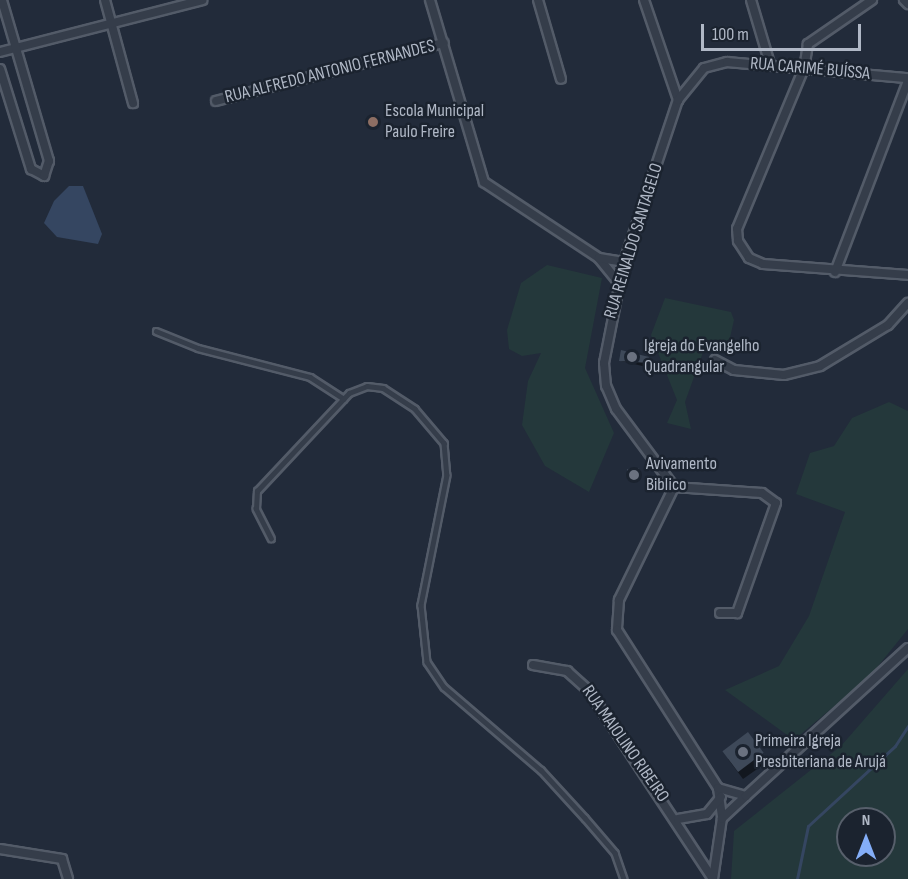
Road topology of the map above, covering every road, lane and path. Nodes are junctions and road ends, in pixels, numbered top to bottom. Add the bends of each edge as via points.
1 (2, 0) edge
2 (105, 0) edge
3 (202, 0) edge
4 (430, 0) edge
5 (538, 0) edge
6 (644, 0) edge
7 (751, 0) edge
8 (872, 0) edge
9 (904, 0) edge
10 (908, 4) edge
11 (4, 23) edge
12 (113, 27) junction
13 (444, 43) junction
14 (15, 45) junction
15 (0, 52) edge
16 (712, 63) joint
17 (770, 64) junction
18 (804, 68) junction
19 (0, 69) edge
20 (561, 79) dead end
21 (908, 80) edge
22 (216, 100) dead end
23 (678, 100) junction
24 (133, 103) dead end
25 (599, 258) junction
26 (624, 262) junction
27 (835, 272) junction
28 (908, 274) edge
29 (619, 283) junction
30 (908, 303) edge
31 (156, 331) dead end
32 (715, 360) dead end
33 (344, 399) junction
34 (674, 487) junction
35 (271, 538) dead end
36 (720, 612) dead end
37 (908, 648) edge
38 (533, 665) dead end
39 (718, 788) junction
40 (746, 796) junction
41 (721, 797) junction
42 (722, 818) junction
43 (678, 819) junction
44 (0, 849) edge
45 (68, 879) edge
46 (624, 879) edge
47 (713, 879) edge

1 - 11 street
2 - 12 street
3 - 12 street
4 - 13 street
5 - 20 street
6 - 23 street
7 - 17 street
8 - 18 street via 808,44
9 - 10 street
11 - 14 street
12 - 14 street
12 - 24 street
13 - 22 street, RUA ALFREDO ANTONIO FERNANDES
13 - 25 street via 484,182
14 - 15 street
14 - 19 street via 49,161 44,176 31,169
16 - 17 street, RUA CARIMÉ BUÍSSA
16 - 23 street, RUA REINALDO SANTAGELO
17 - 18 street, RUA CARIMÉ BUÍSSA
18 - 21 street, RUA CARIMÉ BUÍSSA
18 - 27 street via 742,215 738,241 748,258 763,264
21 - 27 street
23 - 26 street, RUA REINALDO SANTAGELO
25 - 26 street
25 - 29 street
26 - 29 street, RUA REINALDO SANTAGELO
27 - 28 street
29 - 34 street, RUA REINALDO SANTAGELO via 608,331 606,386
30 - 32 street via 888,325 820,366 784,375 735,370
31 - 33 lane via 198,348 310,377
33 - 35 lane via 258,491 256,509
33 - 46 lane via 360,387 383,388 415,409 444,443 447,475 421,604 427,662 444,687 541,770 585,818 615,853
34 - 36 street via 762,494 776,503 737,613
34 - 39 street via 625,584 617,630
37 - 40 street
38 - 43 street, RUA MAIOLINO RIBEIRO via 578,678
39 - 40 street
39 - 41 street
40 - 42 street
41 - 42 street
41 - 43 street, RUA MAIOLINO RIBEIRO via 707,814
42 - 47 street
43 - 47 street, RUA MAIOLINO RIBEIRO
44 - 45 street via 56,856 69,869

